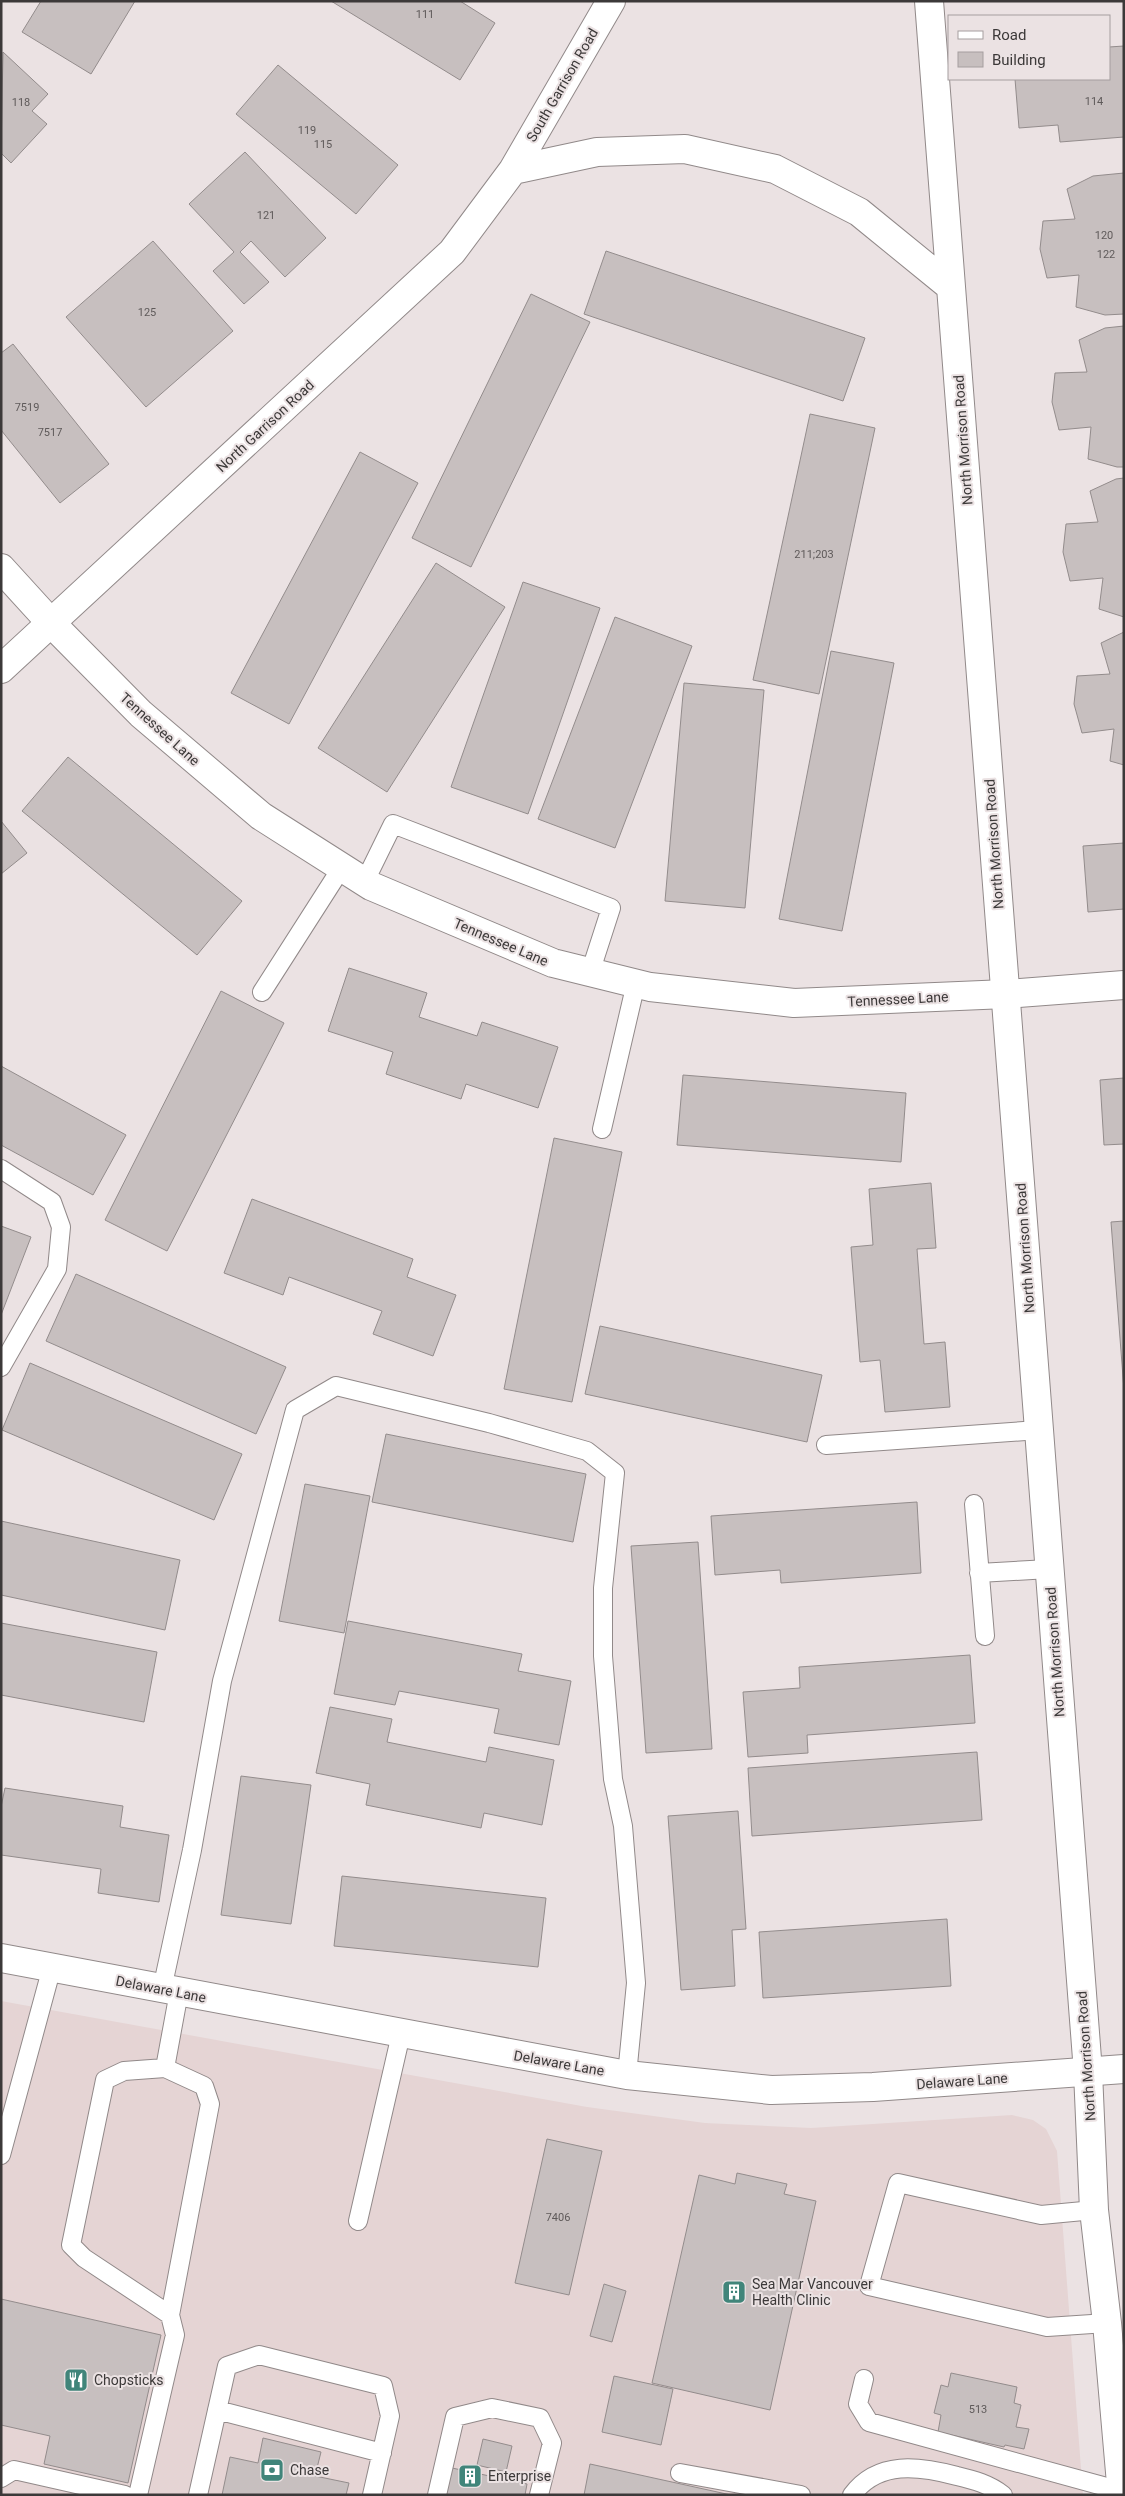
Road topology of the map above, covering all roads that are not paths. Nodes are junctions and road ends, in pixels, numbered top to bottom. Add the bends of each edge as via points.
1 (611, 1) edge
2 (929, 1) edge
3 (513, 170) junction
4 (951, 286) junction
5 (1, 568) edge
6 (52, 624) junction
7 (1, 669) edge
8 (342, 867) junction
9 (365, 881) junction
10 (590, 973) junction
11 (636, 983) junction
12 (1124, 985) edge
13 (262, 992) dead end
14 (1006, 994) junction
15 (602, 1128) dead end
16 (1, 1169) edge
17 (1, 1367) edge
18 (1039, 1430) junction
19 (826, 1445) dead end
20 (974, 1504) dead end
21 (1049, 1568) junction
22 (979, 1573) junction
23 (985, 1636) dead end
24 (1, 1958) edge
25 (52, 1967) junction
26 (170, 1990) junction
27 (401, 2034) junction
28 (165, 2068) junction
29 (1124, 2069) edge
30 (1088, 2072) junction
31 (627, 2075) junction
32 (1, 2155) edge
33 (1094, 2210) junction
34 (358, 2221) dead end
35 (170, 2315) junction
36 (1107, 2323) junction
37 (864, 2379) dead end
38 (217, 2410) junction
39 (382, 2453) junction
40 (680, 2473) dead end
41 (1, 2478) edge
42 (1122, 2493) edge
43 (125, 2495) edge
44 (138, 2495) edge
45 (198, 2495) edge
46 (372, 2495) edge
47 (437, 2495) edge
48 (539, 2495) edge
49 (801, 2495) edge
50 (852, 2495) edge
51 (1003, 2495) edge

1 - 3 street, South Garrison Road
2 - 4 street, North Morrison Road
3 - 4 street via 597,152 684,149 774,169 859,212
3 - 6 street, North Garrison Road via 452,252
4 - 14 street, North Morrison Road
5 - 6 street, Tennessee Lane
6 - 7 street, North Garrison Road
6 - 8 street, Tennessee Lane via 141,714 254,810
8 - 9 street, Tennessee Lane
8 - 13 lane
9 - 10 street, Tennessee Lane via 553,963
9 - 10 lane via 393,824 610,908
10 - 11 street, Tennessee Lane
11 - 14 street, Tennessee Lane via 794,1003
11 - 15 lane
12 - 14 street, Tennessee Lane
14 - 18 street, North Morrison Road
16 - 17 lane via 52,1202 61,1227 56,1269
18 - 19 lane
18 - 21 street, North Morrison Road
20 - 22 lane
21 - 22 lane
21 - 30 street, North Morrison Road
22 - 23 lane
24 - 25 street, Delaware Lane
25 - 26 street, Delaware Lane
25 - 32 lane
26 - 27 street, Delaware Lane
26 - 28 lane
26 - 31 lane via 222,1680 295,1410 336,1386 489,1423 587,1452 615,1473 603,1588 604,1656 613,1779 623,1826 636,1983
27 - 31 street, Delaware Lane
27 - 34 lane
28 - 35 lane via 204,2086 210,2104
28 - 35 lane via 124,2071 105,2080 71,2245 84,2258
29 - 30 street, Delaware Lane
30 - 31 street, Delaware Lane via 873,2087 771,2090
30 - 33 street, North Morrison Road
33 - 36 street, North Morrison Road
33 - 36 lane via 1041,2215 898,2182 869,2286 1047,2327
35 - 44 lane via 175,2335
36 - 42 street, North Morrison Road
37 - 42 lane via 858,2404 869,2422
38 - 39 lane
38 - 39 lane via 227,2366 259,2356 383,2386 390,2416
38 - 45 lane
39 - 46 lane
40 - 49 lane
41 - 43 lane via 14,2470
47 - 48 lane via 455,2417 492,2408 540,2418 552,2443
50 - 51 lane via 860,2483 901,2466 930,2468 966,2478 991,2486

